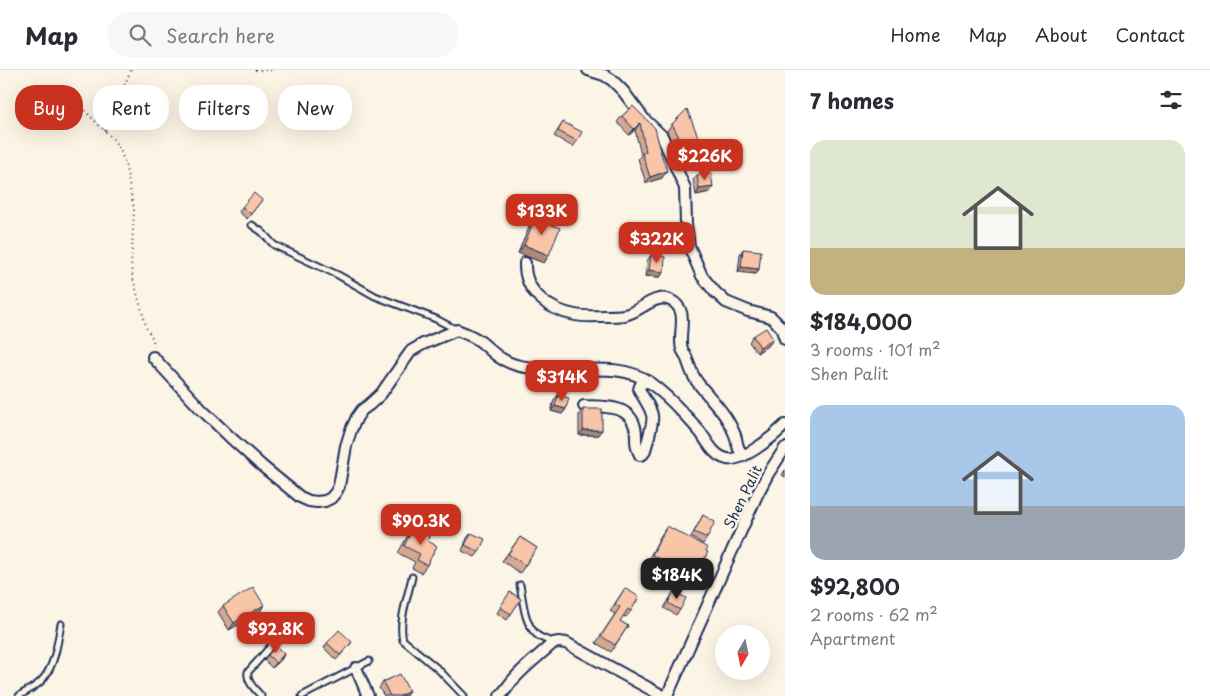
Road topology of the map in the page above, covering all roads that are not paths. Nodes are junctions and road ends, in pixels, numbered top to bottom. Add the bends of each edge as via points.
1 (588, 70) edge
2 (252, 225) dead end
3 (525, 263) dead end
4 (457, 330) junction
5 (785, 339) edge
6 (153, 357) road end
7 (648, 381) junction
8 (584, 406) dead end
9 (785, 425) edge
10 (785, 448) edge
11 (744, 455) junction
12 (412, 577) dead end
13 (520, 586) dead end
14 (274, 623) dead end
15 (61, 624) dead end
16 (554, 643) junction
17 (368, 661) dead end
18 (356, 668) junction
19 (18, 696) edge
20 (260, 696) edge
21 (302, 696) edge
22 (368, 696) edge
23 (464, 696) edge
24 (500, 696) edge
25 (664, 696) edge
26 (667, 696) edge

1 - 5 street via 612,80 662,136 685,188 689,246 702,276 726,302 771,317 781,327
2 - 4 lane via 274,245 375,296
3 - 11 street via 524,273 539,298 549,306 573,315 623,316 655,300 669,300 675,304 682,317 682,349 693,377 721,410 733,430 738,451
4 - 6 street via 411,351 381,394 362,410 348,438 339,486 331,498 317,502 300,497 255,460
4 - 7 street via 472,336 503,360 515,364 546,370 616,371
7 - 8 street via 641,384 639,390 653,417 643,454 640,455 637,449 635,426 626,412
7 - 11 street via 683,413 719,455 733,459
9 - 11 street via 765,443
10 - 26 street, Shen Palit via 757,495
12 - 23 lane via 402,620 403,640
13 - 16 lane via 530,627
14 - 20 lane via 270,646 247,676
15 - 19 lane via 48,673 39,684
16 - 24 street via 511,681
16 - 25 street via 566,644
17 - 18 lane
18 - 21 lane
18 - 22 street

